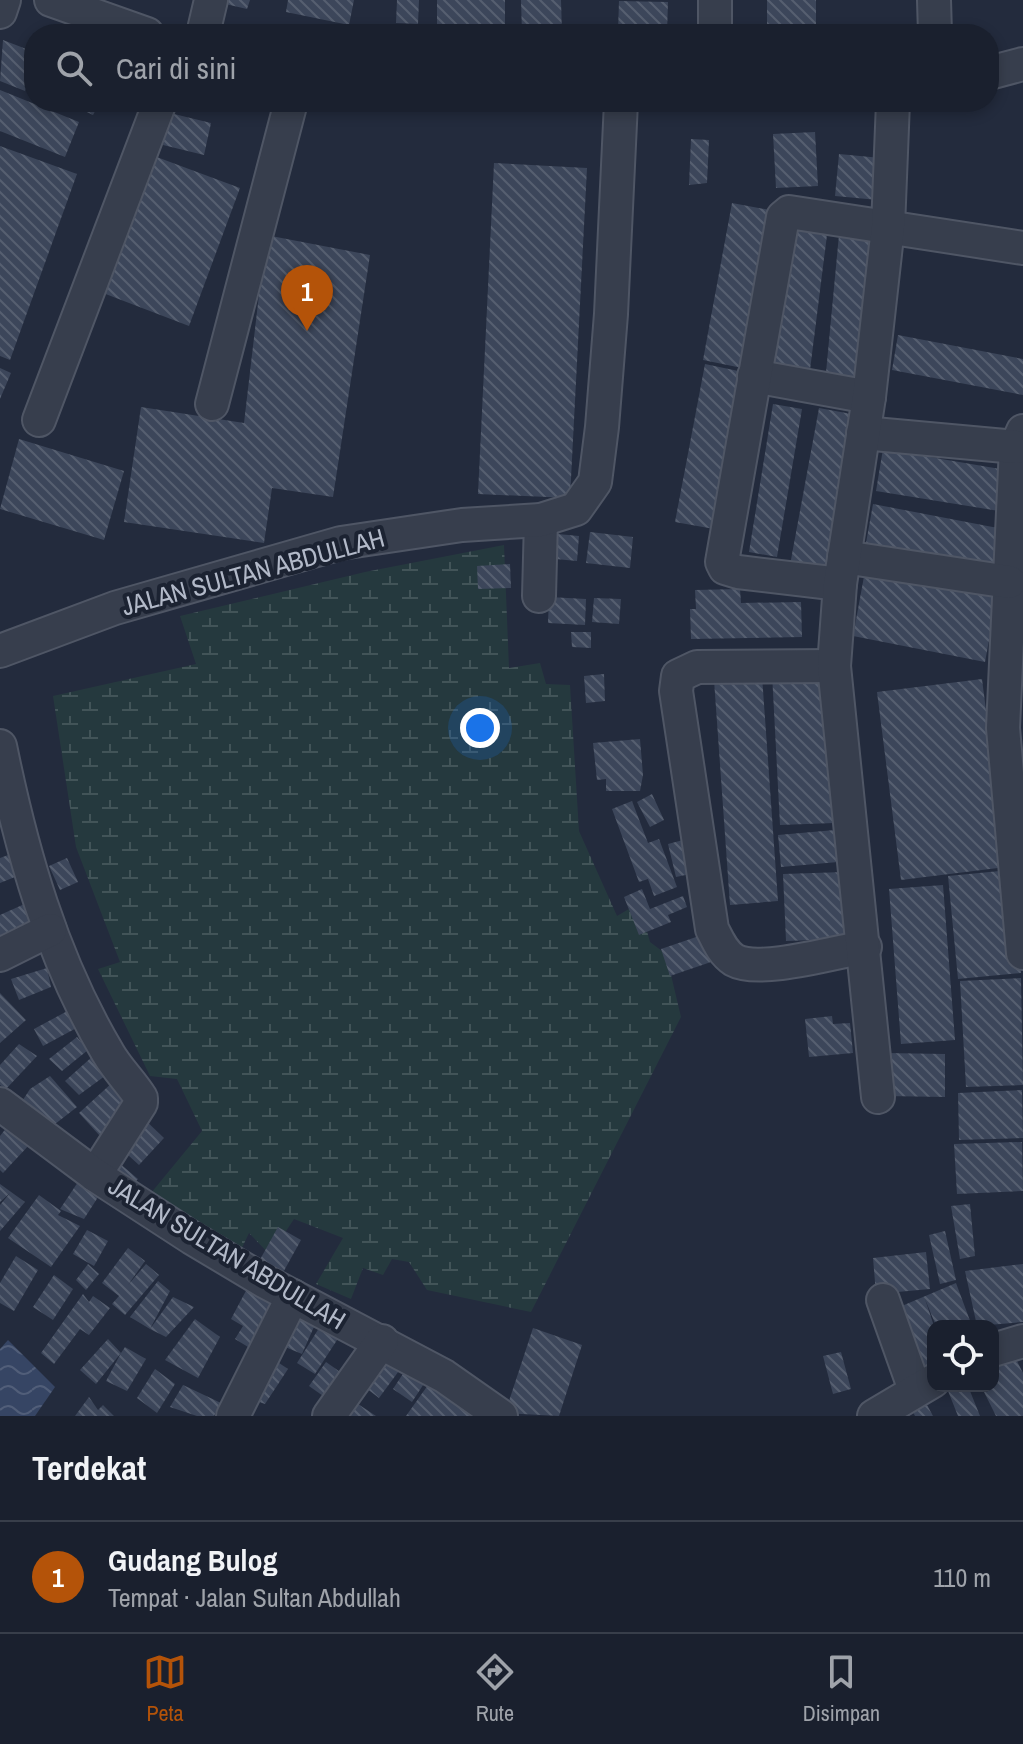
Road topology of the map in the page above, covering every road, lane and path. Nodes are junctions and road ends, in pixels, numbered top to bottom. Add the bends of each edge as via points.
1 (4, 0) edge
2 (51, 0) edge
3 (211, 0) edge
4 (715, 0) edge
5 (934, 0) edge
6 (0, 12) edge
7 (119, 24) edge
8 (205, 24) edge
9 (715, 24) edge
10 (935, 24) edge
11 (1023, 64) edge
12 (999, 70) edge
13 (156, 112) edge
14 (288, 112) edge
15 (621, 112) edge
16 (893, 112) edge
17 (888, 227) junction
18 (1023, 248) edge
19 (754, 376) junction
20 (869, 397) junction
21 (212, 404) dead end
22 (39, 420) dead end
23 (863, 433) junction
24 (1020, 439) edge
25 (541, 520) junction
26 (842, 570) junction
27 (1009, 582) junction
28 (539, 596) dead end
29 (0, 651) edge
30 (834, 666) junction
31 (0, 746) edge
32 (50, 930) junction
33 (865, 947) junction
34 (1023, 953) edge
35 (0, 955) edge
36 (878, 1097) dead end
37 (0, 1104) edge
38 (95, 1175) junction
39 (293, 1296) junction
40 (883, 1300) dead end
41 (382, 1341) junction
42 (1023, 1341) edge
43 (999, 1348) edge
44 (924, 1386) edge
45 (233, 1416) edge
46 (329, 1416) edge
47 (501, 1416) edge
48 (874, 1416) edge

1 - 6 street
2 - 7 street
3 - 8 street
4 - 9 street
5 - 10 street
11 - 12 street
13 - 22 street
14 - 21 street
15 - 25 street, JALAN SULTAN ABDULLAH via 611,314 595,482 576,509
16 - 17 street
17 - 18 street
17 - 19 street via 827,215 785,214
17 - 20 street
19 - 20 street
19 - 26 street via 723,566 738,572
20 - 23 street
23 - 24 street
23 - 26 street
24 - 27 street
25 - 28 street
25 - 29 street, JALAN SULTAN ABDULLAH via 462,525 341,543 115,608
26 - 27 street
26 - 30 street
27 - 34 street via 1003,728
30 - 33 street
30 - 33 street via 697,667 678,676 676,691 712,929 722,949 751,966
31 - 32 street via 17,830
32 - 35 street
32 - 38 street via 109,1055 141,1098
33 - 36 street
37 - 38 street, JALAN SULTAN ABDULLAH
38 - 39 street, JALAN SULTAN ABDULLAH
39 - 41 street, JALAN SULTAN ABDULLAH
39 - 45 street
40 - 44 street
41 - 46 street
41 - 47 street, JALAN SULTAN ABDULLAH
42 - 43 street
44 - 48 street

